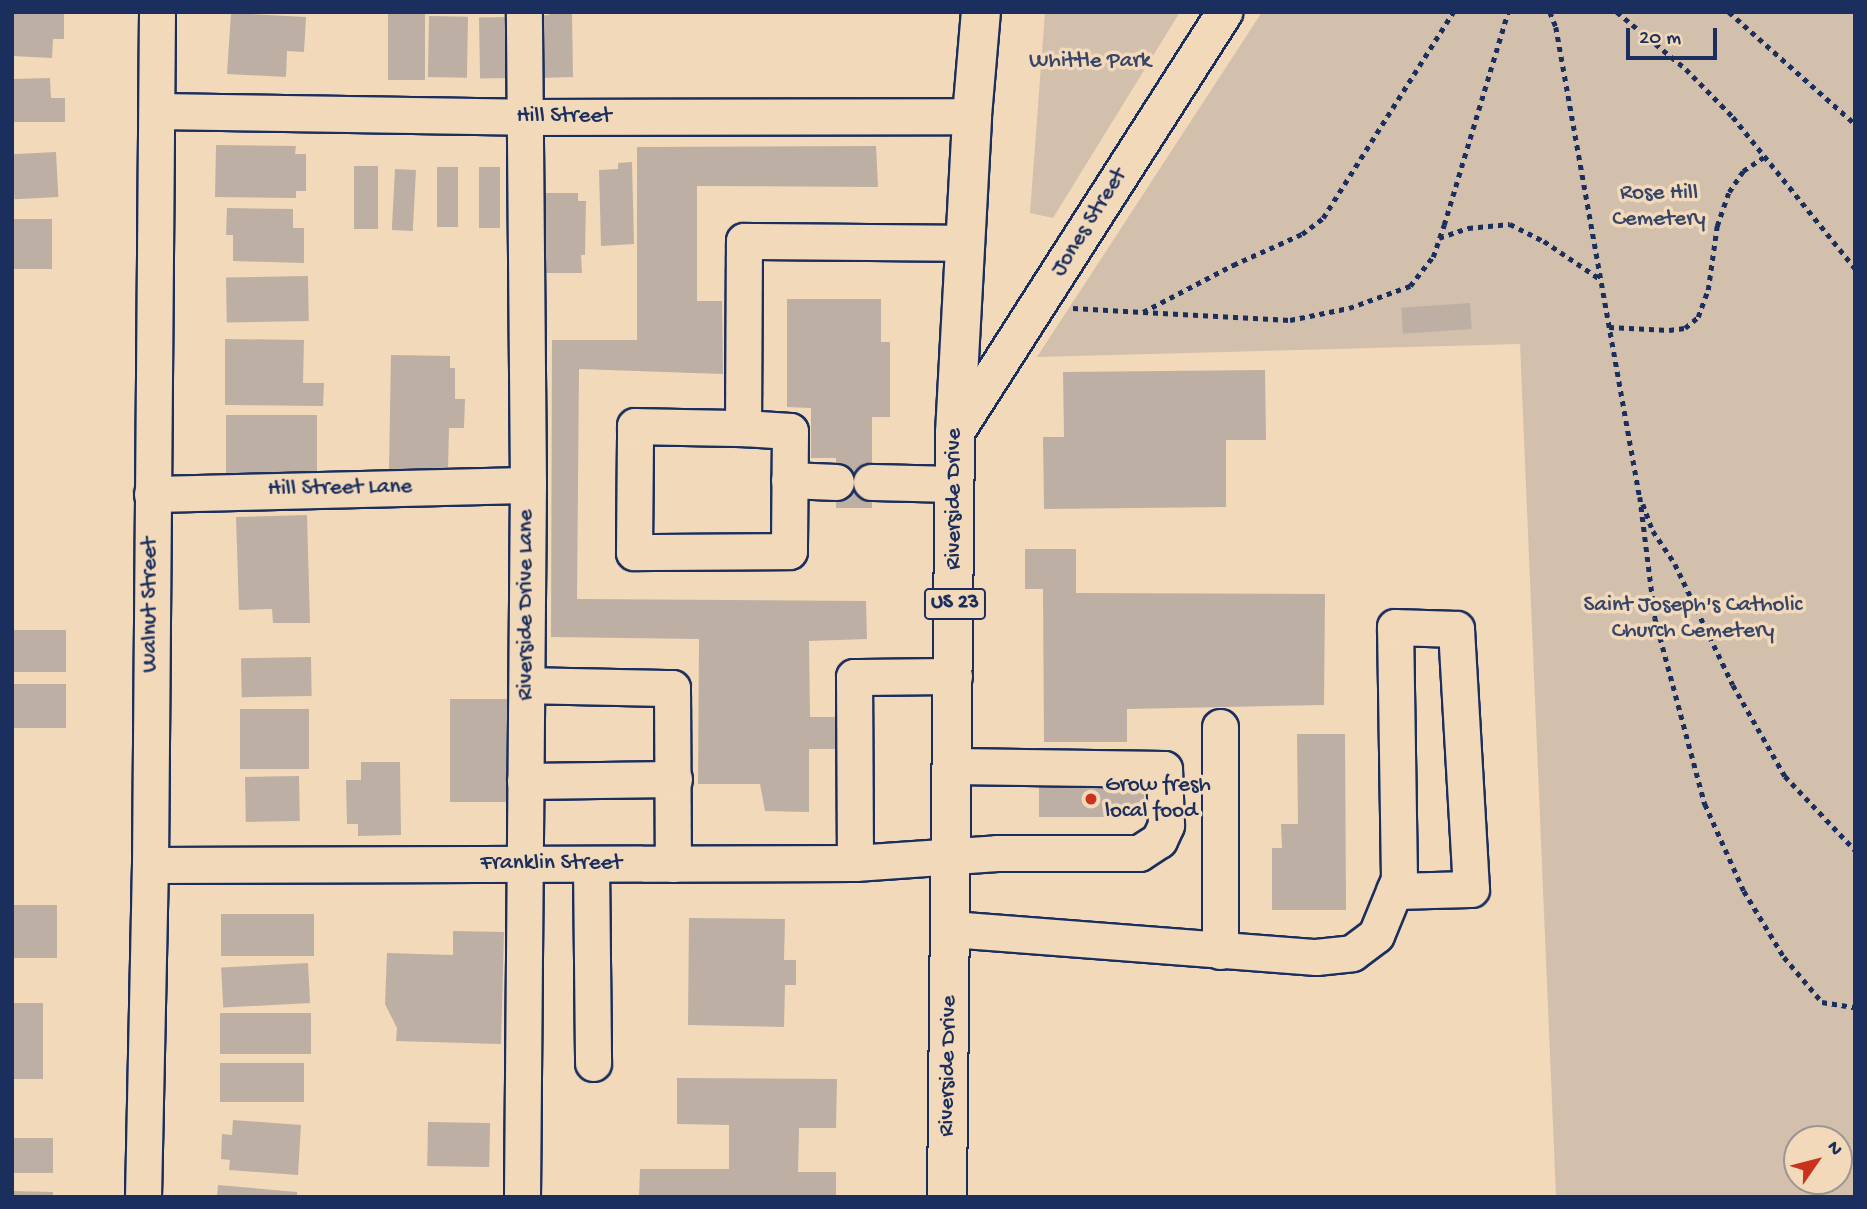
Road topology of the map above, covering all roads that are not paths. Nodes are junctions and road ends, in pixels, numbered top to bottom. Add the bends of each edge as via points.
1 (157, 12) edge
2 (524, 12) edge
3 (981, 12) edge
4 (1224, 12) edge
5 (157, 111) junction
6 (972, 116) junction
7 (523, 117) junction
8 (965, 243) junction
9 (743, 428) junction
10 (955, 433) junction
11 (789, 480) junction
12 (836, 482) dead end
13 (872, 482) dead end
14 (955, 484) junction
15 (528, 485) junction
16 (152, 494) junction
17 (954, 676) junction
18 (527, 685) junction
19 (1220, 727) dead end
20 (954, 766) junction
21 (674, 779) junction
22 (525, 781) junction
23 (952, 858) junction
24 (855, 863) junction
25 (524, 864) junction
26 (591, 864) junction
27 (673, 864) junction
28 (150, 865) junction
29 (1394, 891) junction
30 (951, 929) junction
31 (1220, 951) junction
32 (593, 1063) dead end
33 (143, 1197) edge
34 (522, 1197) edge
35 (947, 1197) edge

1 - 5 street, Walnut Street
2 - 7 street, Riverside Drive Lane
3 - 6 main road, Riverside Drive / US 23
4 - 10 street, Jones Street
5 - 7 street, Hill Street
5 - 16 street, Walnut Street
6 - 7 street, Hill Street
6 - 8 main road, Riverside Drive / US 23
7 - 15 street, Riverside Drive Lane
8 - 9 street via 744,241
8 - 10 main road, Riverside Drive / US 23
9 - 11 street via 790,430
9 - 11 street via 635,426 634,552 789,551
10 - 14 main road, Riverside Drive / US 23
11 - 12 street
13 - 14 street
14 - 17 main road, Riverside Drive / US 23
15 - 16 street, Hill Street Lane
15 - 18 street, Riverside Drive Lane
16 - 28 street, Walnut Street
17 - 20 main road, Riverside Drive / US 23
17 - 24 street via 854,677
18 - 21 street via 671,688
18 - 22 street, Riverside Drive Lane
19 - 31 street
20 - 23 main road, Riverside Drive / US 23
20 - 23 street, Franklin Street via 1164,769 1166,825 1159,840 1139,853 997,853
21 - 22 street
21 - 27 street
22 - 25 street, Riverside Drive Lane
23 - 24 street, Franklin Street
23 - 30 main road, Riverside Drive / US 23
24 - 27 street, Franklin Street
25 - 26 street, Franklin Street
25 - 28 street, Franklin Street
25 - 34 street, Riverside Drive Lane
26 - 27 street, Franklin Street
26 - 32 street
28 - 33 street, Walnut Street
29 - 29 street via 1399,879 1395,627 1456,629 1471,889
29 - 31 street via 1376,935 1352,953 1316,957
30 - 31 street
30 - 35 main road, Riverside Drive / US 23

